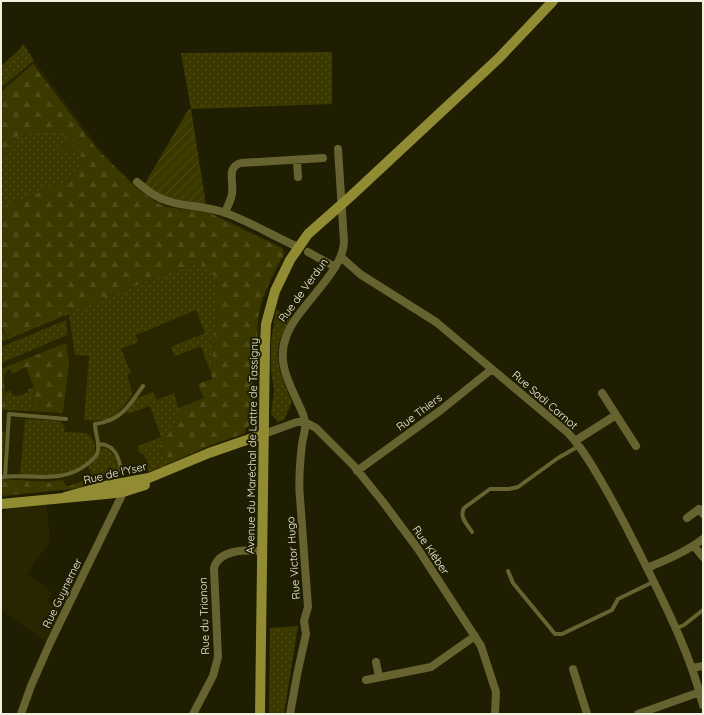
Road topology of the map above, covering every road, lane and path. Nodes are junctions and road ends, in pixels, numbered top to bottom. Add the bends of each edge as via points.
1 (553, 1) edge
2 (338, 149) dead end
3 (323, 158) dead end
4 (297, 160) junction
5 (298, 177) dead end
6 (137, 182) dead end
7 (341, 204) junction
8 (225, 213) junction
9 (298, 247) junction
10 (308, 252) dead end
11 (341, 257) junction
12 (336, 266) junction
13 (492, 369) junction
14 (143, 386) dead end
15 (602, 393) dead end
16 (616, 415) junction
17 (66, 419) dead end
18 (305, 422) junction
19 (264, 434) junction
20 (577, 443) junction
21 (98, 444) junction
22 (636, 446) dead end
23 (121, 471) dead end
24 (357, 471) junction
25 (3, 477) edge
26 (124, 487) junction
27 (1, 504) edge
28 (703, 514) edge
29 (687, 518) dead end
30 (472, 532) dead end
31 (703, 539) edge
32 (694, 546) junction
33 (262, 551) junction
34 (703, 557) edge
35 (647, 568) junction
36 (508, 571) dead end
37 (654, 582) junction
38 (703, 610) edge
39 (677, 628) junction
40 (475, 636) junction
41 (376, 662) dead end
42 (703, 666) edge
43 (692, 668) junction
44 (573, 669) dead end
45 (379, 677) junction
46 (366, 680) dead end
47 (700, 692) junction
48 (703, 706) edge
49 (21, 714) edge
50 (193, 714) edge
51 (260, 714) edge
52 (290, 714) edge
53 (495, 714) edge
54 (587, 714) edge
55 (638, 714) edge

1 - 7 main road via 499,58
2 - 7 street, Rue de Verdun
3 - 4 street
4 - 5 street
4 - 8 street via 235,165 232,170 232,194
6 - 8 street via 154,195 168,201
7 - 9 main road, Avenue du Maréchal de Lattre de Tassigny via 308,234
7 - 11 street, Rue de Verdun via 344,242
8 - 9 street
9 - 19 main road, Avenue du Maréchal de Lattre de Tassigny via 276,287 266,324
10 - 12 street
11 - 12 street, Rue de Verdun
11 - 13 street, Rue Sadi Carnot via 360,274 430,318
12 - 18 street, Rue de Verdun via 288,331 283,349 285,375
13 - 20 street, Rue Sadi Carnot
13 - 24 street, Rue Thiers
14 - 21 lane via 116,418 95,424
15 - 16 street
16 - 20 street
16 - 22 street
17 - 25 lane via 9,414
18 - 19 street, Rue de l'Yser via 296,422
18 - 24 street, Rue Kléber via 319,431
18 - 52 street, Rue Victor Hugo via 298,486 308,607 304,621 306,634
19 - 26 main road, Rue de l'Yser
19 - 33 main road, Avenue du Maréchal de Lattre de Tassigny
20 - 30 lane via 518,487 509,490 490,489 464,508 462,517
20 - 35 street, Rue Sadi Carnot via 618,510
21 - 23 lane via 110,448 118,456
21 - 25 lane via 97,454 91,462 79,471 62,477
24 - 40 street, Rue Kléber via 414,543
26 - 27 main road, Rue de l'Yser via 101,487 65,497
26 - 49 street, Rue Guynemer via 50,643
28 - 29 street via 699,509
31 - 32 street
32 - 34 street
32 - 35 street
33 - 50 street, Rue du Trianon via 236,551 215,564 218,657 213,676
33 - 51 main road, Avenue du Maréchal de Lattre de Tassigny
35 - 37 street, Rue Sadi Carnot
36 - 37 lane via 513,583 555,634 562,634 612,610 618,599
37 - 39 street, Rue Sadi Carnot
38 - 39 lane
39 - 43 street, Rue Sadi Carnot
40 - 45 street via 431,667
40 - 53 street, Rue Kléber via 495,689
41 - 45 street
42 - 43 street
43 - 47 street, Rue Sadi Carnot
44 - 54 street
45 - 46 street
47 - 48 street, Rue Sadi Carnot
47 - 55 street

